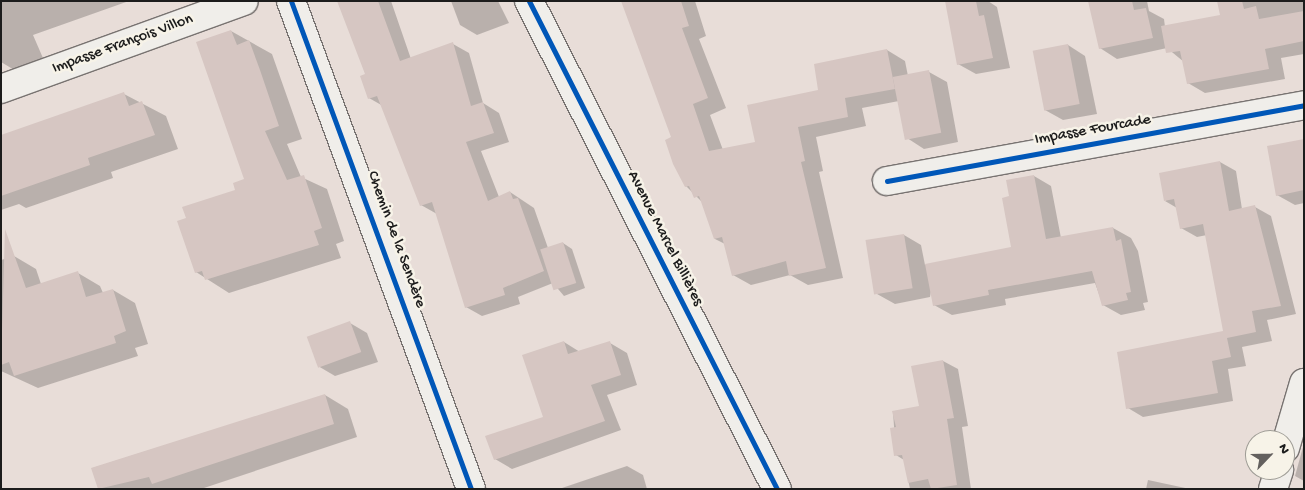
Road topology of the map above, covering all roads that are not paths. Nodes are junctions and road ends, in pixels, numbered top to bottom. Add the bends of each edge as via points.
1 (244, 1) edge
2 (291, 1) edge
3 (529, 1) edge
4 (1, 89) edge
5 (1304, 105) edge
6 (887, 181) dead end
7 (1304, 383) edge
8 (1290, 430) edge
9 (471, 489) edge
10 (777, 489) edge

1 - 4 street, Impasse François Villon
2 - 9 street, Chemin de la Sendère
3 - 10 street, Avenue Marcel Billières
5 - 6 street, Impasse Fourcade
7 - 8 street

